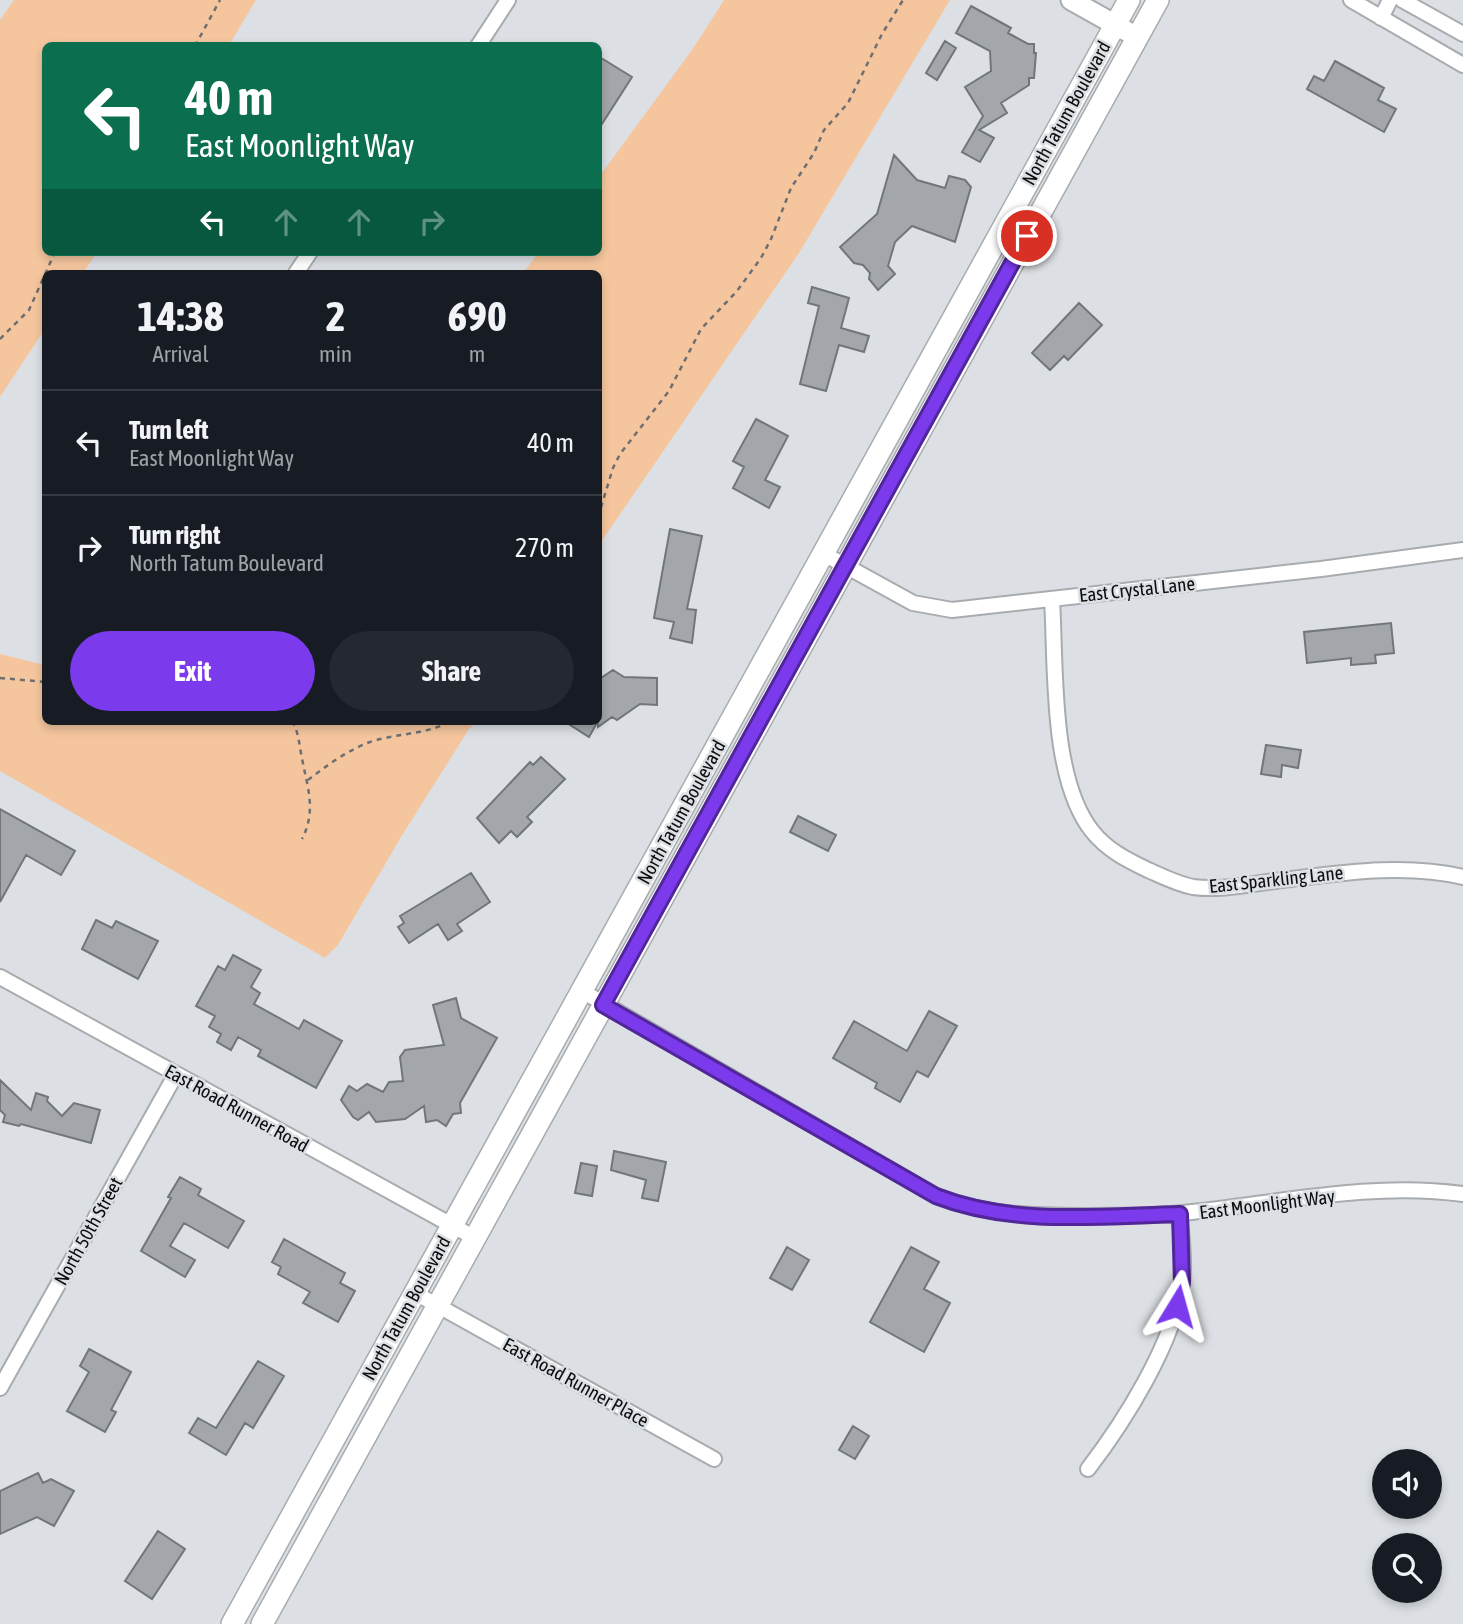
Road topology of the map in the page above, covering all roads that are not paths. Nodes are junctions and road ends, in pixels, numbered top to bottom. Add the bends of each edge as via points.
1 (508, 0) edge
2 (1071, 0) edge
3 (1129, 0) edge
4 (1157, 0) edge
5 (1351, 0) edge
6 (1390, 0) edge
7 (1402, 0) edge
8 (1381, 18) junction
9 (1115, 25) junction
10 (1463, 34) edge
11 (1137, 37) junction
12 (481, 42) edge
13 (1463, 65) edge
14 (1463, 550) edge
15 (824, 554) junction
16 (847, 566) junction
17 (1052, 598) junction
18 (1463, 877) edge
19 (0, 976) edge
20 (582, 991) junction
21 (603, 1005) junction
22 (177, 1074) junction
23 (1463, 1194) edge
24 (1180, 1214) junction
25 (453, 1226) junction
26 (475, 1238) junction
27 (415, 1293) junction
28 (438, 1305) junction
29 (0, 1388) edge
30 (714, 1459) dead end
31 (1088, 1469) dead end
32 (232, 1624) edge
33 (262, 1624) edge

1 - 12 street
2 - 9 street
3 - 9 main road, North Tatum Boulevard
4 - 11 main road, North Tatum Boulevard
5 - 8 street
6 - 8 street
7 - 10 street
8 - 13 street
9 - 11 street
9 - 15 main road, North Tatum Boulevard
11 - 16 main road, North Tatum Boulevard
14 - 17 street, East Crystal Lane
15 - 16 street, East Crystal Lane
15 - 20 main road, North Tatum Boulevard
16 - 17 street, East Crystal Lane via 913,603 932,608 952,610
16 - 21 main road, North Tatum Boulevard
17 - 18 street, East Sparkling Lane via 1066,779 1092,831 1121,857 1193,887 1366,871
19 - 22 street, East Road Runner Road
20 - 21 street, East Moonlight Way
20 - 25 main road, North Tatum Boulevard
21 - 24 street, East Moonlight Way via 959,1205 1020,1216
21 - 26 main road, North Tatum Boulevard
22 - 25 street, East Road Runner Road
22 - 29 street, North 50th Street
23 - 24 street, East Moonlight Way via 1385,1190
24 - 31 street via 1182,1282 1177,1306 1141,1386
25 - 26 street, East Road Runner Road
25 - 27 main road, North Tatum Boulevard
26 - 28 main road, North Tatum Boulevard
27 - 28 street, East Road Runner Place
27 - 32 main road, North Tatum Boulevard
28 - 30 street, East Road Runner Place
28 - 33 main road, North Tatum Boulevard

